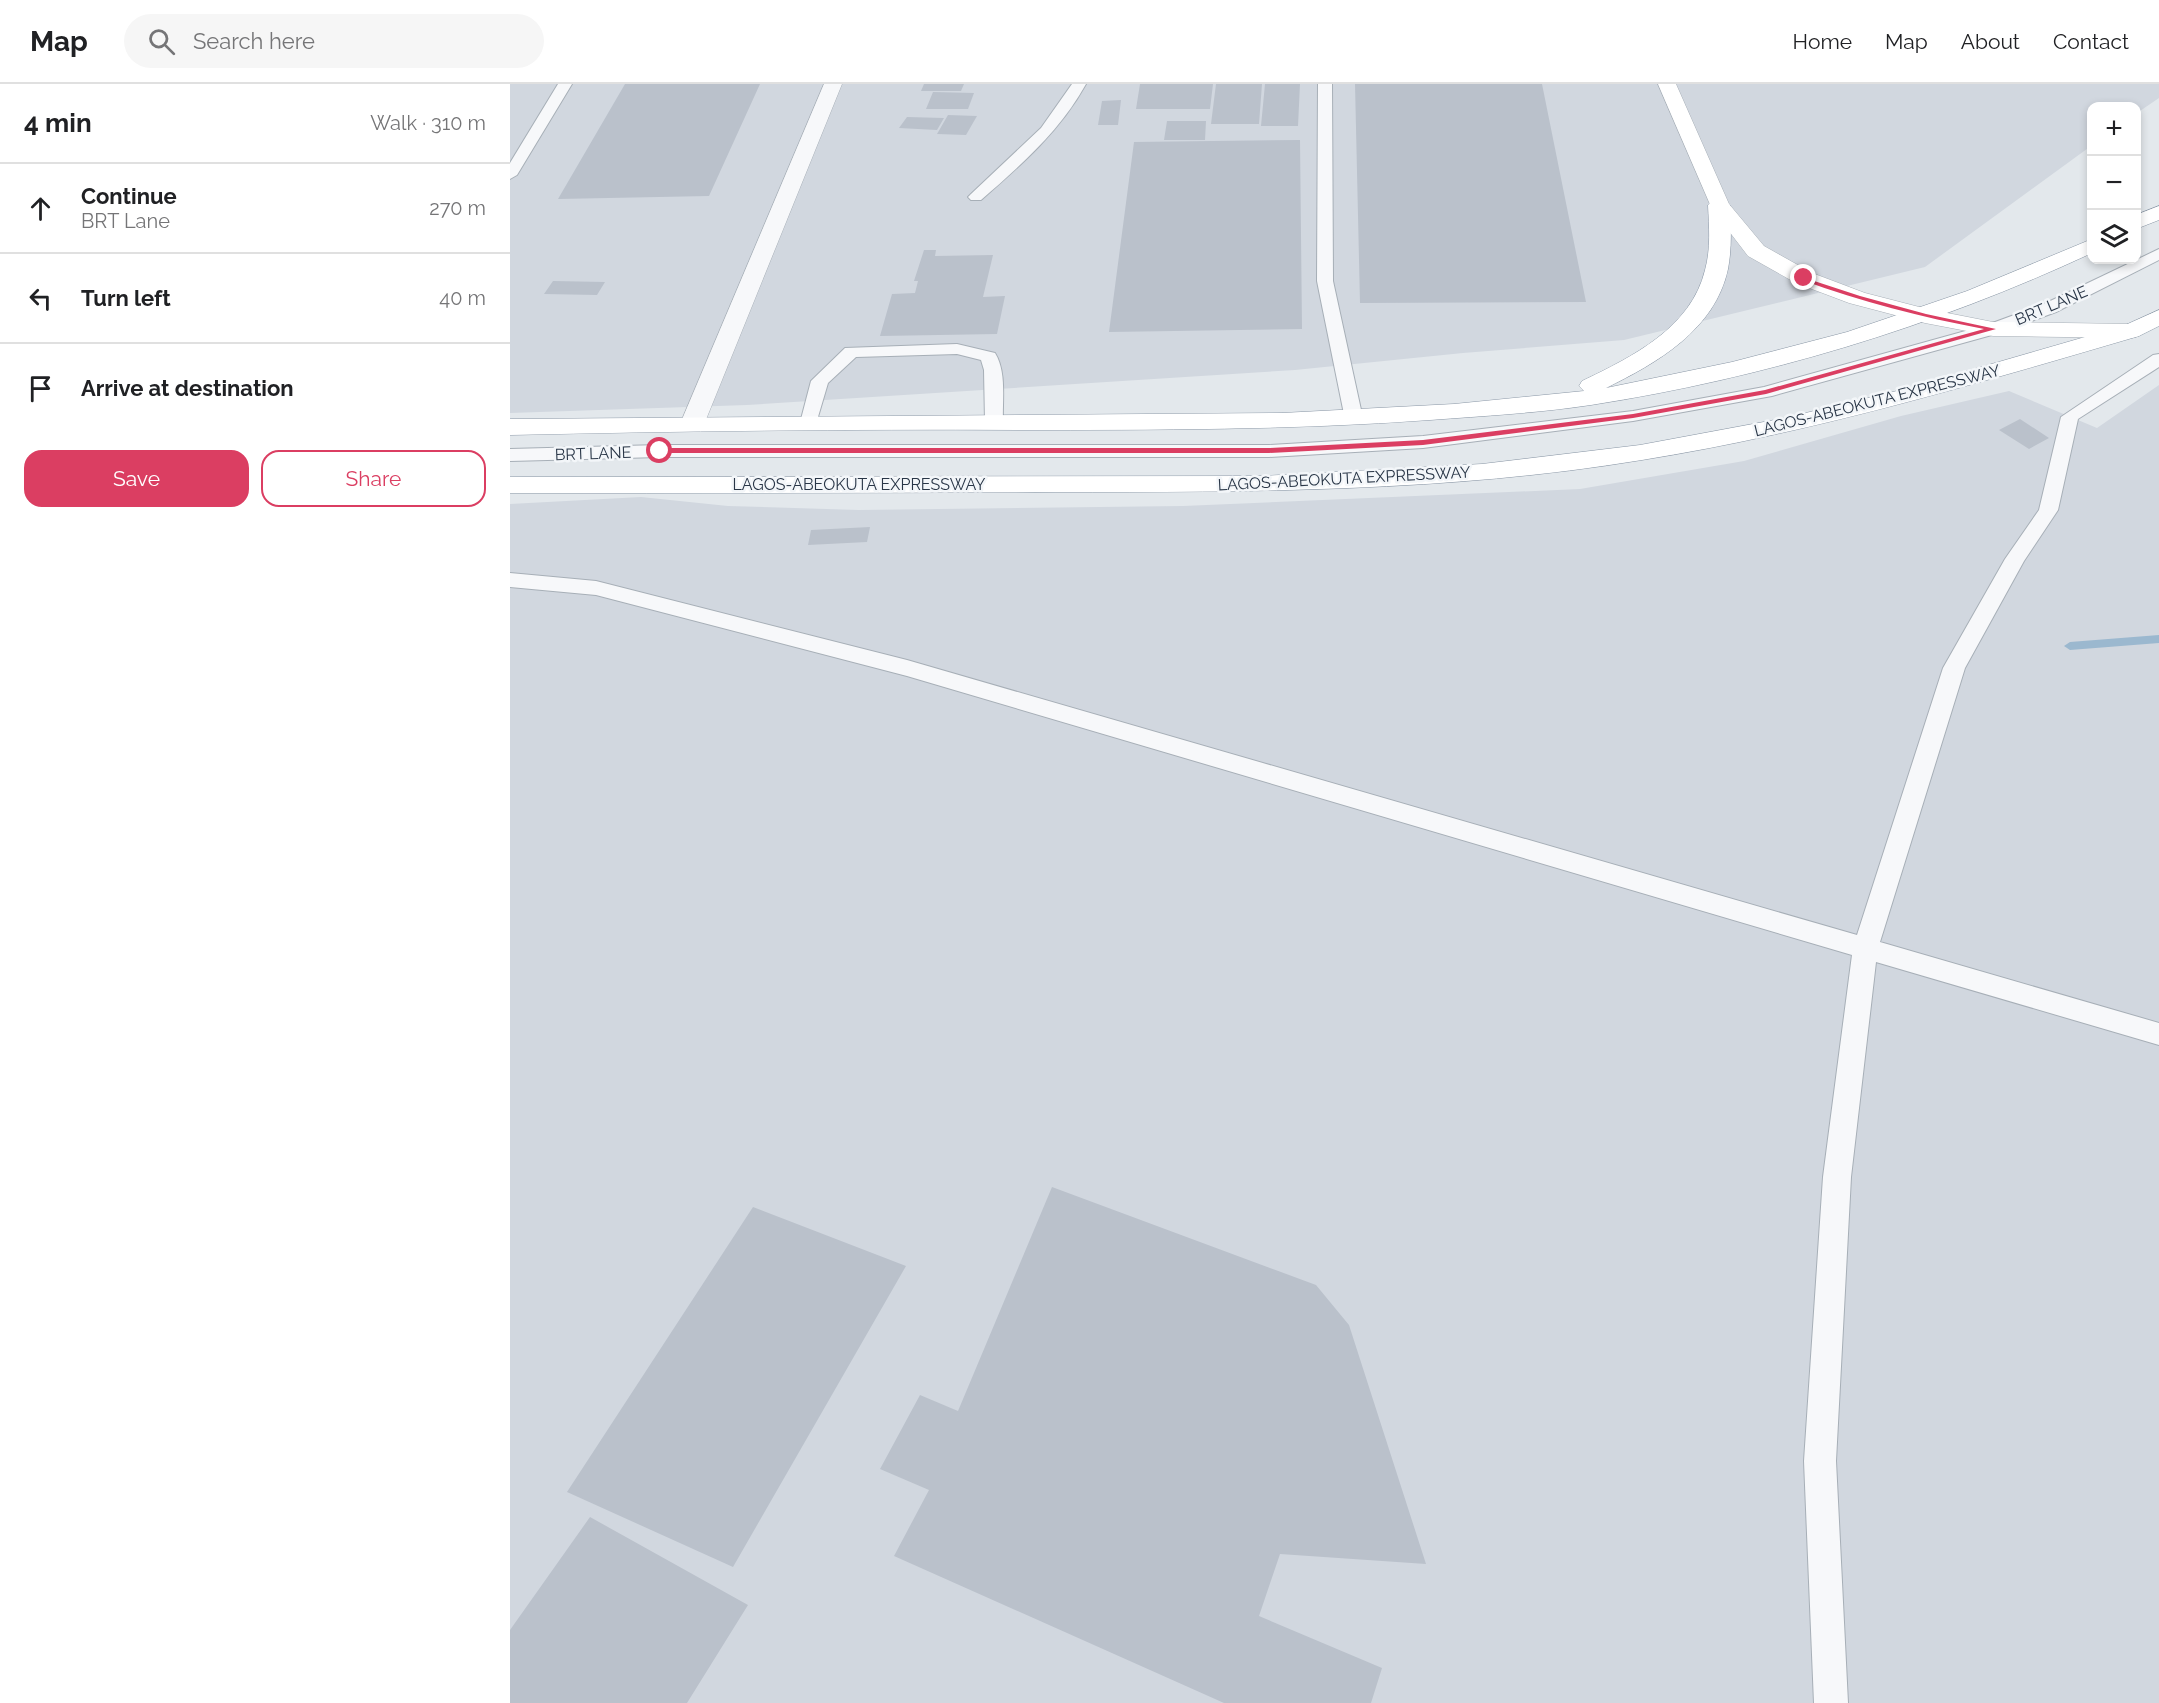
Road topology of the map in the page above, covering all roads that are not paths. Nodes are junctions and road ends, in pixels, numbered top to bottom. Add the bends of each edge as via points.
1 (565, 84) edge
2 (833, 84) edge
3 (1079, 84) edge
4 (1325, 84) edge
5 (1667, 84) edge
6 (510, 175) edge
7 (976, 197) dead end
8 (1719, 205) junction
9 (2159, 212) edge
10 (2141, 221) edge
11 (2087, 247) edge
12 (2159, 254) edge
13 (1925, 316) junction
14 (2159, 317) edge
15 (1993, 329) junction
16 (2131, 331) junction
17 (2159, 359) edge
18 (1547, 403) junction
19 (1354, 419) junction
20 (693, 422) junction
21 (994, 422) junction
22 (809, 423) junction
23 (510, 427) edge
24 (510, 455) edge
25 (510, 485) edge
26 (510, 580) edge
27 (1865, 950) junction
28 (2159, 1034) edge
29 (1831, 1703) edge

1 - 6 lane
2 - 20 street
3 - 7 lane via 1052,126
4 - 19 lane via 1325,281
5 - 8 main road
8 - 13 main road via 1756,251 1804,278 1857,298
8 - 18 main road via 1719,266 1707,297 1689,321 1666,345 1627,369
9 - 10 main road
11 - 13 main road
12 - 15 lane, BRT LANE via 2050,308
13 - 15 main road
13 - 18 main road via 1777,359 1606,395
14 - 16 main road, LAGOS-ABEOKUTA EXPRESSWAY
15 - 16 main road
15 - 24 lane, BRT LANE via 1766,392 1633,416 1423,442 1269,451 660,451
16 - 25 main road, LAGOS-ABEOKUTA EXPRESSWAY via 1785,426 1640,453 1482,472 1263,484
17 - 27 lane via 2070,417 2048,510 2015,559 1954,668
18 - 19 main road
19 - 21 main road via 1166,424
20 - 22 main road
20 - 23 main road
21 - 22 main road
21 - 22 lane via 989,357 957,349 851,352 820,381
26 - 27 lane via 596,588 907,668
27 - 28 lane
27 - 29 lane via 1837,1177 1820,1461

